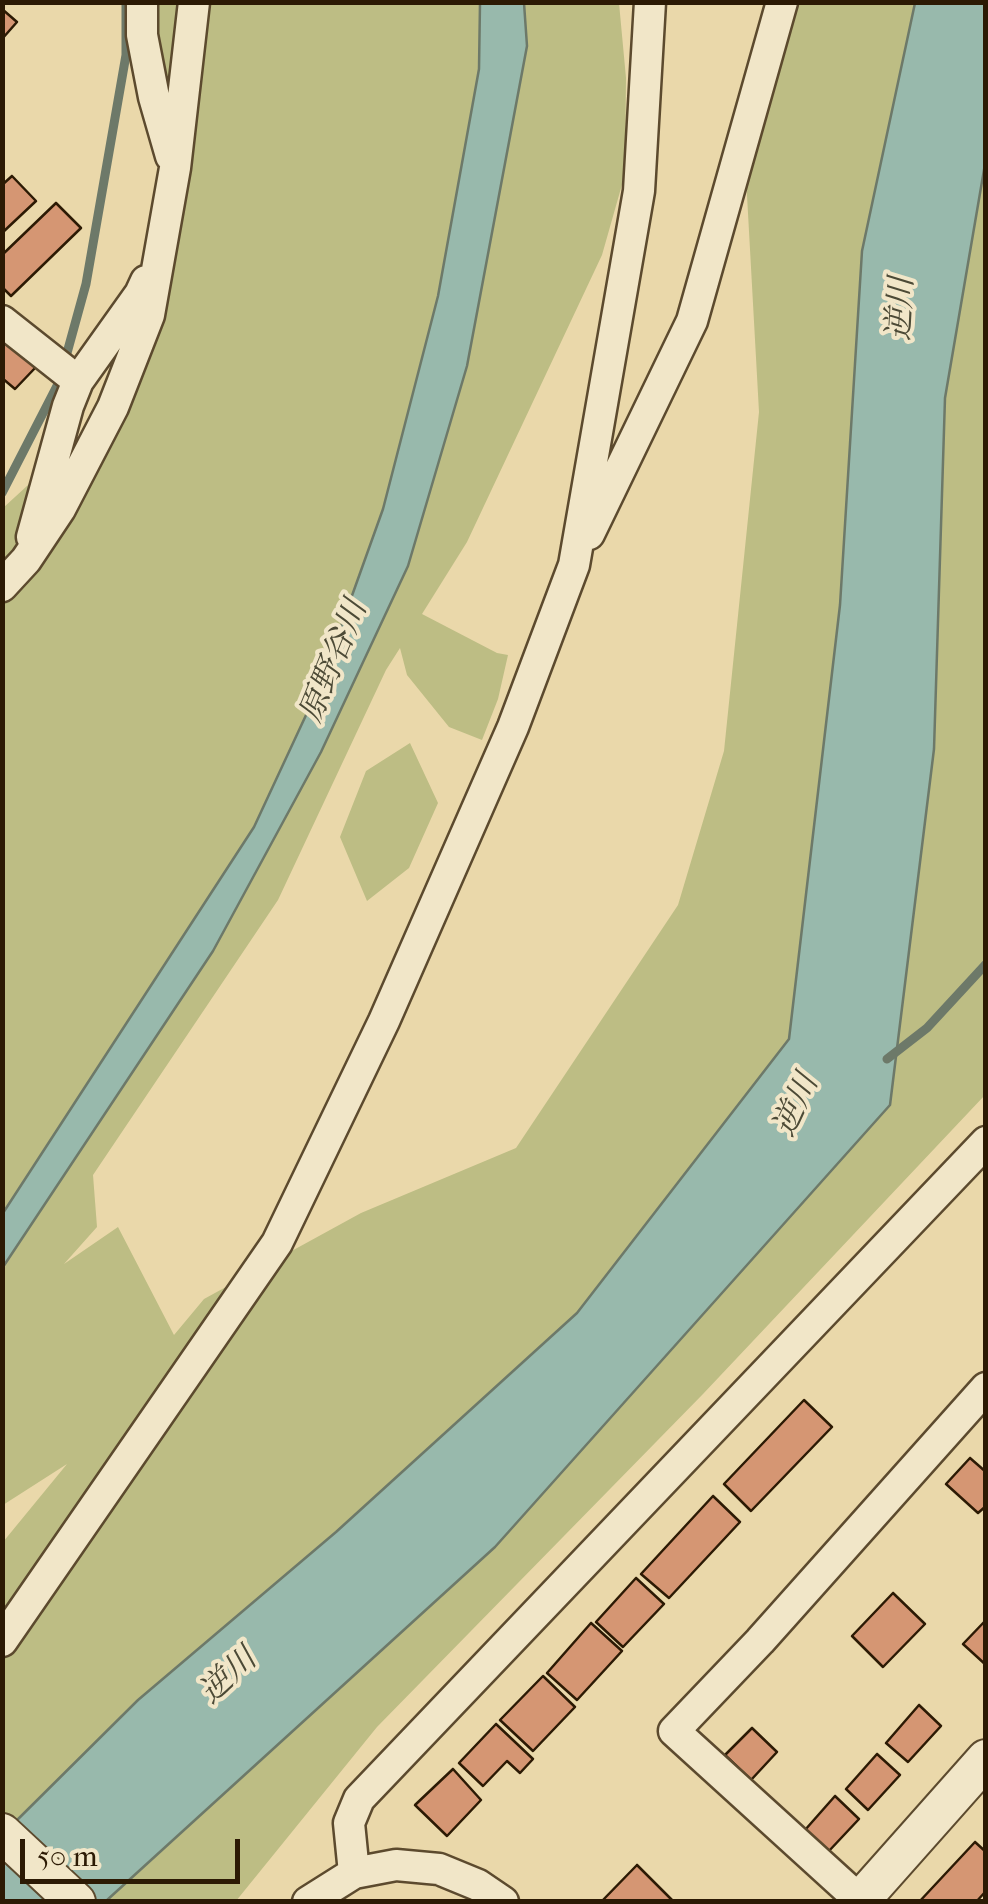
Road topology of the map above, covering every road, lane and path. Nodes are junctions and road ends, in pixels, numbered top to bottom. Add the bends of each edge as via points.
1 (142, 2) edge
2 (194, 2) edge
3 (650, 2) edge
4 (782, 2) edge
5 (175, 168) junction
6 (160, 249) junction
7 (2, 321) edge
8 (78, 381) junction
9 (26, 560) junction
10 (574, 565) junction
11 (2, 586) edge
12 (986, 1142) edge
13 (986, 1388) edge
14 (2, 1641) edge
15 (986, 1759) edge
16 (2, 1833) edge
17 (354, 1874) junction
18 (860, 1901) edge
19 (76, 1902) edge
20 (308, 1902) edge
21 (502, 1902) edge

1 - 5 street via 148,66
2 - 5 street
3 - 10 street via 639,191
4 - 10 street via 692,321
5 - 6 street
6 - 8 street via 140,294
6 - 9 street via 149,315 113,408
7 - 8 street
8 - 9 street
9 - 11 street
10 - 14 street via 437,901 277,1243
12 - 17 street via 359,1798 349,1822
13 - 18 street via 674,1731
15 - 18 street
16 - 19 street
17 - 20 street
17 - 21 street via 396,1865 439,1869

